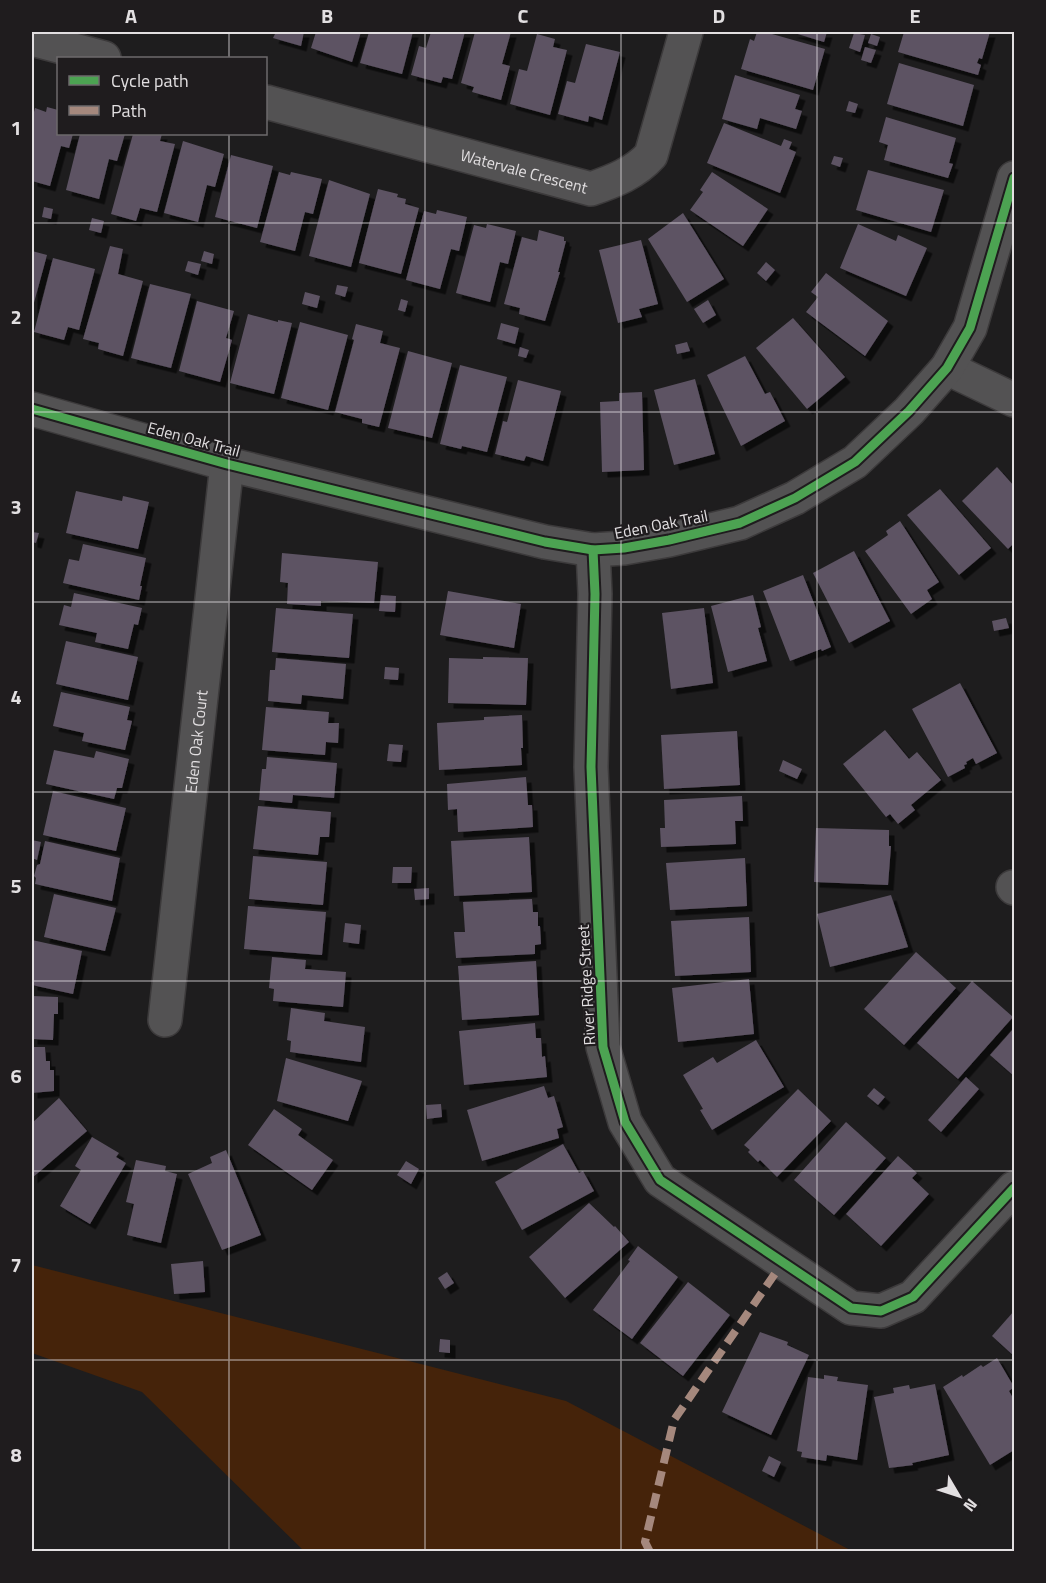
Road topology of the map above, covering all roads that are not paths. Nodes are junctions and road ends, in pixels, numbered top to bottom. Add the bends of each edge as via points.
1 (686, 32) edge
2 (32, 39) edge
3 (100, 57) edge
4 (267, 102) edge
5 (1014, 178) edge
6 (947, 368) junction
7 (1014, 400) edge
8 (32, 409) edge
9 (227, 464) junction
10 (593, 550) junction
11 (165, 1020) dead end
12 (1014, 1188) edge

1 - 4 street, Watervale Crescent via 651,155 616,180 591,189
2 - 3 street
5 - 6 street, Eden Oak Trail via 970,328
6 - 7 street
6 - 10 street, Eden Oak Trail via 855,462 795,498 740,523 669,540
8 - 9 street, Eden Oak Trail
9 - 10 street, Eden Oak Trail via 545,542
9 - 11 street, Eden Oak Court
10 - 12 street, River Ridge Street via 596,594 591,767 603,1047 625,1122 660,1180 851,1308 881,1311 913,1297

